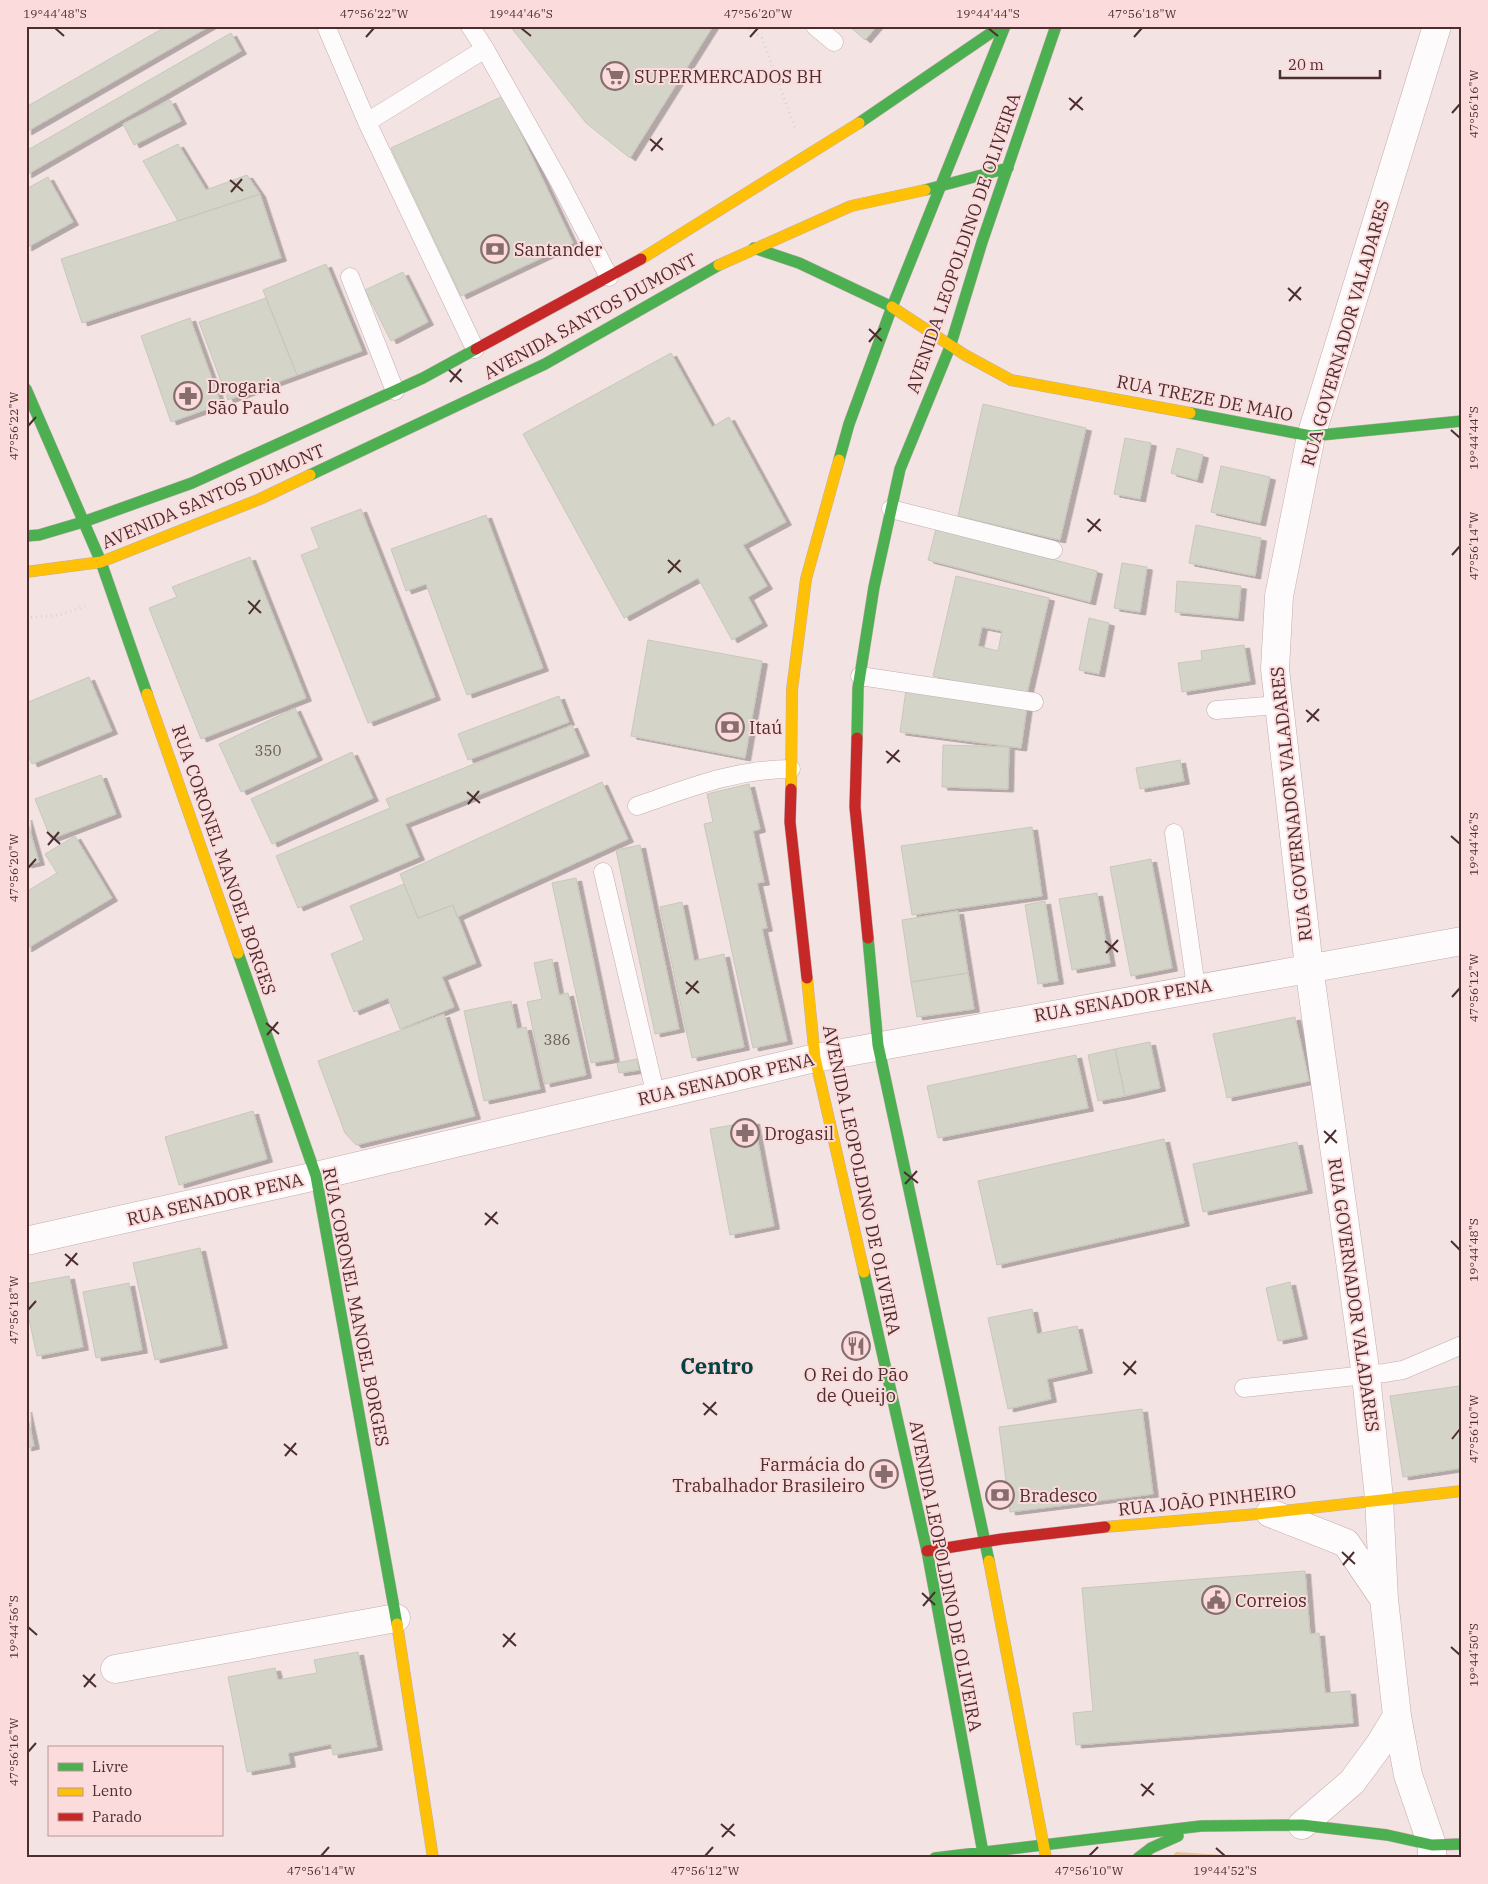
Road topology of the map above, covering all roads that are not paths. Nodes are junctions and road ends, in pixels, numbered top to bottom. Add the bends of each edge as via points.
1 (326, 26) edge
2 (470, 26) edge
3 (815, 26) edge
4 (1001, 26) edge
5 (1005, 26) edge
6 (1056, 26) edge
7 (1437, 26) edge
8 (834, 42) dead end
9 (485, 49) junction
10 (367, 122) junction
11 (1008, 168) junction
12 (941, 186) junction
13 (754, 248) junction
14 (350, 277) dead end
15 (609, 277) junction
16 (892, 308) junction
17 (950, 347) junction
18 (475, 349) junction
19 (26, 389) edge
20 (395, 391) junction
21 (1462, 421) edge
22 (1311, 436) junction
23 (891, 509) junction
24 (83, 522) junction
25 (26, 536) edge
26 (1053, 550) dead end
27 (101, 562) junction
28 (26, 572) edge
29 (860, 676) junction
30 (1034, 702) dead end
31 (1279, 705) junction
32 (1216, 710) dead end
33 (790, 769) junction
34 (637, 806) dead end
35 (1174, 833) dead end
36 (603, 872) dead end
37 (1462, 941) edge
38 (1309, 967) junction
39 (1196, 987) junction
40 (878, 1045) junction
41 (815, 1058) junction
42 (656, 1096) junction
43 (316, 1176) junction
44 (26, 1241) edge
45 (1462, 1345) edge
46 (1366, 1376) junction
47 (1244, 1388) dead end
48 (1462, 1491) edge
49 (1379, 1498) junction
50 (1270, 1513) junction
51 (985, 1540) junction
52 (927, 1551) junction
53 (1384, 1599) junction
54 (396, 1618) junction
55 (115, 1669) dead end
56 (1397, 1716) junction
57 (1302, 1825) junction
58 (1201, 1826) junction
59 (1043, 1844) junction
60 (1462, 1844) edge
61 (1432, 1851) edge
62 (983, 1855) edge
63 (433, 1858) edge
64 (935, 1858) edge
65 (1046, 1858) edge
66 (1138, 1858) edge

1 - 10 lane
2 - 9 lane
3 - 8 lane
4 - 15 main road, AVENIDA SANTOS DUMONT via 831,142
5 - 12 main road, AVENIDA LEOPOLDINO DE OLIVEIRA
6 - 11 main road, AVENIDA LEOPOLDINO DE OLIVEIRA
7 - 22 street, RUA GOVERNADOR VALADARES
9 - 10 lane
9 - 15 lane
10 - 18 lane
11 - 12 main road, AVENIDA SANTOS DUMONT
11 - 17 main road, AVENIDA LEOPOLDINO DE OLIVEIRA
12 - 13 main road, AVENIDA SANTOS DUMONT via 851,206
12 - 16 main road, AVENIDA LEOPOLDINO DE OLIVEIRA
13 - 16 main road, RUA TREZE DE MAIO via 799,263
13 - 27 main road, AVENIDA SANTOS DUMONT via 545,364 260,499
14 - 20 lane
15 - 18 main road, AVENIDA SANTOS DUMONT
16 - 17 main road, RUA TREZE DE MAIO
16 - 33 main road, AVENIDA LEOPOLDINO DE OLIVEIRA via 849,424 806,579 792,690
17 - 22 main road, RUA TREZE DE MAIO via 1012,380
17 - 23 main road, AVENIDA LEOPOLDINO DE OLIVEIRA via 900,469
18 - 20 main road, AVENIDA SANTOS DUMONT
19 - 24 main road, RUA CORONEL MANOEL BORGES
20 - 24 main road, AVENIDA SANTOS DUMONT via 192,484
21 - 22 main road, RUA TREZE DE MAIO
22 - 31 street, RUA GOVERNADOR VALADARES via 1279,596 1275,669
23 - 26 lane
23 - 29 main road, AVENIDA LEOPOLDINO DE OLIVEIRA via 874,586
24 - 25 main road, AVENIDA SANTOS DUMONT
24 - 27 main road, RUA CORONEL MANOEL BORGES
27 - 28 main road, AVENIDA SANTOS DUMONT
27 - 43 main road, RUA CORONEL MANOEL BORGES
29 - 30 lane
29 - 40 main road, AVENIDA LEOPOLDINO DE OLIVEIRA via 855,807
31 - 32 lane
31 - 38 street, RUA GOVERNADOR VALADARES
33 - 34 lane via 762,769 721,777
33 - 41 main road, AVENIDA LEOPOLDINO DE OLIVEIRA via 790,822
35 - 39 lane
36 - 42 lane
37 - 38 street, RUA SENADOR PENA
38 - 39 street, RUA SENADOR PENA
38 - 46 street, RUA GOVERNADOR VALADARES
39 - 40 street, RUA SENADOR PENA
40 - 41 street, RUA SENADOR PENA
40 - 51 main road, AVENIDA LEOPOLDINO DE OLIVEIRA
41 - 42 street, RUA SENADOR PENA
41 - 52 main road, AVENIDA LEOPOLDINO DE OLIVEIRA
42 - 43 street, RUA SENADOR PENA
43 - 44 street, RUA SENADOR PENA
43 - 54 main road, RUA CORONEL MANOEL BORGES
45 - 46 lane via 1403,1370
46 - 47 lane
46 - 49 street, RUA GOVERNADOR VALADARES
48 - 49 main road, RUA JOÃO PINHEIRO
49 - 50 main road, RUA JOÃO PINHEIRO
49 - 53 street, RUA GOVERNADOR VALADARES
50 - 51 main road, RUA JOÃO PINHEIRO
50 - 53 street, RUA GOVERNADOR VALADARES via 1346,1543
51 - 52 main road, RUA JOÃO PINHEIRO
51 - 59 main road, AVENIDA LEOPOLDINO DE OLIVEIRA
52 - 62 main road, AVENIDA LEOPOLDINO DE OLIVEIRA
53 - 56 street, RUA GOVERNADOR VALADARES
54 - 55 street
54 - 63 main road, RUA CORONEL MANOEL BORGES
56 - 57 street via 1352,1782
56 - 61 street, RUA GOVERNADOR VALADARES via 1408,1775
57 - 58 main road
57 - 61 main road via 1388,1835
58 - 59 main road
58 - 66 main road via 1151,1848
59 - 62 main road
59 - 65 main road, AVENIDA LEOPOLDINO DE OLIVEIRA
60 - 61 main road
62 - 64 main road

